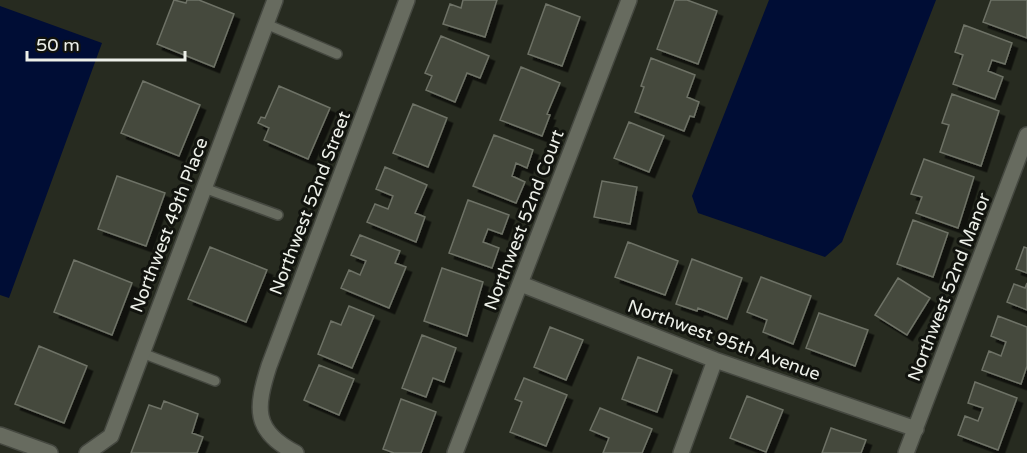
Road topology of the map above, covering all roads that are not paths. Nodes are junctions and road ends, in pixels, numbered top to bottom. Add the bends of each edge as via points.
1 (275, 0) edge
2 (407, 0) edge
3 (629, 0) edge
4 (266, 24) junction
5 (337, 54) dead end
6 (1027, 135) edge
7 (204, 188) junction
8 (278, 215) dead end
9 (521, 284) junction
10 (142, 353) junction
11 (715, 360) junction
12 (215, 381) dead end
13 (916, 429) junction
14 (0, 435) edge
15 (50, 453) edge
16 (87, 453) edge
17 (296, 453) edge
18 (455, 453) edge
19 (681, 453) edge
20 (906, 453) edge

1 - 4 street, Northwest 49th Place
2 - 17 street, Northwest 52nd Street via 260,397 262,422 272,438
3 - 9 street, Northwest 52nd Court
4 - 5 lane
4 - 7 street, Northwest 49th Place
6 - 13 street, Northwest 52nd Manor
7 - 8 lane
7 - 10 street, Northwest 49th Place
9 - 11 street, Northwest 95th Avenue
9 - 18 street, Northwest 52nd Court
10 - 12 lane
10 - 16 street, Northwest 49th Place via 111,436
11 - 13 street, Northwest 95th Avenue
11 - 19 street
13 - 20 street, Northwest 52nd Manor
14 - 15 street

